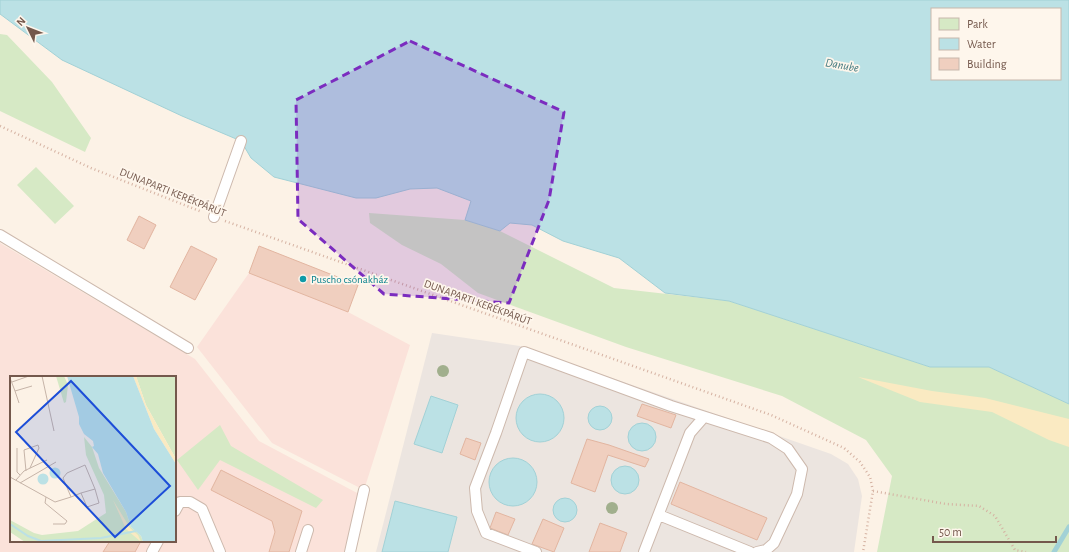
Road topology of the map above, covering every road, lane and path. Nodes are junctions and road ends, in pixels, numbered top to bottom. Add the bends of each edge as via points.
1 (0, 126) edge
2 (241, 141) dead end
3 (214, 217) junction
4 (0, 235) edge
5 (188, 348) dead end
6 (704, 417) junction
7 (364, 490) dead end
8 (873, 491) junction
9 (176, 509) edge
10 (659, 515) junction
11 (308, 530) dead end
12 (157, 542) edge
13 (152, 552) edge
14 (220, 552) edge
15 (301, 552) edge
16 (350, 552) edge
17 (536, 552) edge
18 (644, 552) edge
19 (750, 552) edge
20 (757, 552) edge
21 (863, 552) edge
22 (1026, 552) edge

1 - 3 path, DUNAPARTI KERÉKPÁRÚT via 91,168
2 - 3 lane
3 - 8 path, DUNAPARTI KERÉKPÁRÚT via 771,415 844,448 860,462 870,477
4 - 5 lane
6 - 10 lane via 690,432
6 - 17 lane via 524,352 475,488 477,511 486,532
6 - 20 lane via 771,438 788,449 802,469 797,494 774,543 766,550
7 - 16 lane
8 - 21 path, DUNAPARTI KERÉKPÁRÚT
8 - 22 path via 946,504 979,506 995,516 1015,550
9 - 14 lane via 180,502 190,502 202,509
10 - 18 lane
10 - 19 lane
11 - 15 lane
12 - 13 lane

